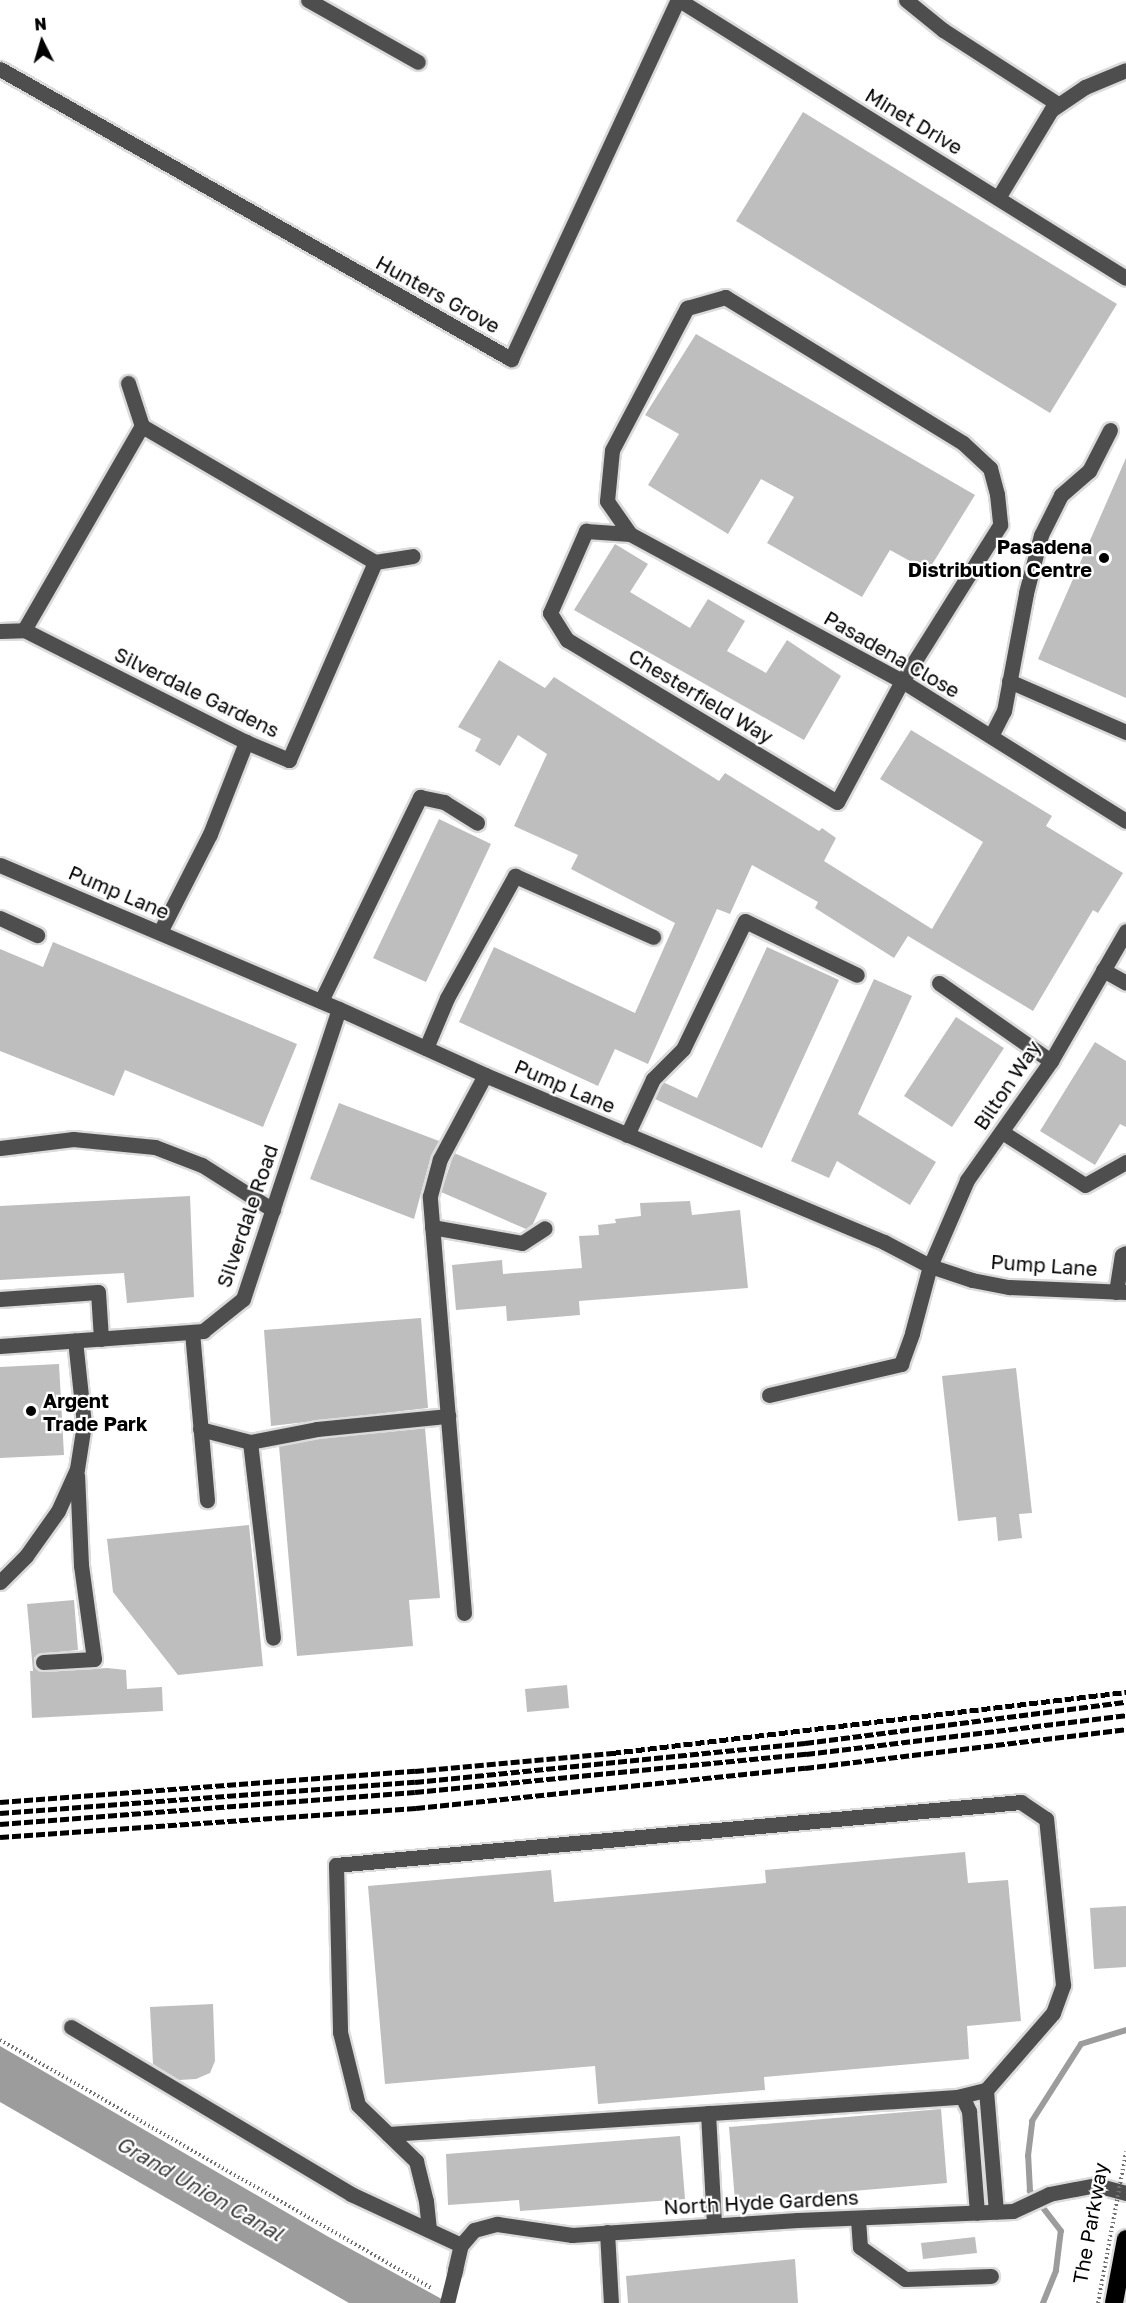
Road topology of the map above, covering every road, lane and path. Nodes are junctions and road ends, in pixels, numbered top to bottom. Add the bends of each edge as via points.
1 (308, 0) edge
2 (679, 0) edge
3 (906, 0) edge
4 (418, 62) dead end
5 (0, 69) edge
6 (1126, 70) edge
7 (1058, 104) junction
8 (998, 198) junction
9 (1126, 278) edge
10 (128, 383) dead end
11 (142, 426) junction
12 (1110, 430) dead end
13 (630, 534) junction
14 (413, 555) dead end
15 (375, 562) junction
16 (24, 630) junction
17 (0, 631) edge
18 (902, 681) junction
19 (1010, 681) junction
20 (1126, 732) edge
21 (991, 736) junction
22 (246, 742) junction
23 (1126, 821) edge
24 (477, 823) dead end
25 (0, 865) edge
26 (0, 918) edge
27 (1126, 931) edge
28 (160, 932) junction
29 (37, 934) dead end
30 (653, 936) dead end
31 (1103, 970) junction
32 (857, 975) dead end
33 (1126, 982) edge
34 (939, 983) dead end
35 (321, 1001) junction
36 (339, 1009) junction
37 (426, 1048) junction
38 (1051, 1061) junction
39 (485, 1075) junction
40 (1002, 1132) junction
41 (627, 1135) junction
42 (0, 1148) edge
43 (1126, 1162) edge
44 (273, 1210) junction
45 (432, 1227) junction
46 (545, 1228) dead end
47 (1126, 1253) edge
48 (930, 1266) junction
49 (1121, 1292) edge
50 (0, 1299) edge
51 (192, 1332) junction
52 (101, 1339) junction
53 (75, 1340) junction
54 (0, 1346) edge
55 (769, 1395) dead end
56 (448, 1416) junction
57 (200, 1429) junction
58 (250, 1443) junction
59 (77, 1469) junction
60 (207, 1500) dead end
61 (0, 1582) edge
62 (464, 1613) dead end
63 (273, 1638) dead end
64 (43, 1662) dead end
65 (70, 2027) dead end
66 (0, 2040) edge
67 (987, 2090) junction
68 (963, 2096) junction
69 (708, 2113) junction
70 (388, 2134) junction
71 (1126, 2152) edge
72 (1126, 2193) edge
73 (996, 2212) junction
74 (977, 2213) junction
75 (858, 2218) junction
76 (714, 2225) junction
77 (429, 2230) junction
78 (607, 2232) junction
79 (1126, 2239) edge
80 (461, 2245) junction
81 (990, 2276) dead end
82 (431, 2288) dead end
83 (447, 2303) edge
84 (611, 2303) edge
85 (1098, 2303) edge
86 (1114, 2303) edge

1 - 4 street
2 - 5 street, Hunters Grove via 511,360
2 - 8 street, Minet Drive
3 - 7 street via 943,30
6 - 7 street via 1085,87
7 - 8 street via 1045,118
8 - 9 street, Minet Drive
10 - 11 street
11 - 15 street
11 - 16 street
12 - 19 street via 1089,471 1061,495 1041,536
13 - 18 street, Pasadena Close
13 - 18 street, Chesterfield Way via 586,531 550,613 567,640 837,802
13 - 18 street via 607,501 612,450 687,308 725,297 963,443 990,468 998,494 1000,525
14 - 15 street
15 - 22 street, Silverdale Gardens via 289,760
16 - 17 street
16 - 22 street, Silverdale Gardens
18 - 21 street, Pasadena Close
19 - 20 street
19 - 21 street via 1004,711
21 - 23 street, Pasadena Close
22 - 28 street via 210,834
24 - 35 street via 444,802 420,797
25 - 28 street, Pump Lane
26 - 29 street
27 - 31 street, Bilton Way
28 - 35 street, Pump Lane
30 - 37 street via 515,876 447,998
31 - 33 street
31 - 38 street, Bilton Way
32 - 41 street via 745,921 683,1048 653,1079
34 - 38 street
35 - 36 street, Pump Lane
36 - 37 street, Pump Lane
36 - 44 street, Silverdale Road
37 - 39 street, Pump Lane
38 - 40 street, Bilton Way
39 - 41 street, Pump Lane
39 - 45 street via 440,1159 430,1196
40 - 43 street via 1085,1185
40 - 48 street, Bilton Way via 968,1180
41 - 48 street, Pump Lane via 884,1242
42 - 44 street via 73,1139 155,1147 202,1165
44 - 51 street, Silverdale Road via 243,1299 203,1331
45 - 46 street via 522,1243
45 - 56 street
47 - 49 street via 1122,1255
48 - 49 street, Pump Lane via 1009,1287
48 - 55 street, Bilton Way via 901,1364
50 - 52 street via 98,1292
51 - 52 street, Silverdale Road
51 - 57 street
52 - 53 street, Silverdale Road
53 - 54 street, Silverdale Road
53 - 59 street via 84,1424
56 - 58 street via 316,1429
56 - 62 street
57 - 58 street
57 - 60 street
58 - 63 street
59 - 61 street via 58,1512 26,1556
59 - 64 street via 81,1565 93,1659
65 - 77 street via 351,2194
66 - 82 path
67 - 68 street
67 - 70 street via 1053,2013 1063,1985 1046,1819 1021,1802 336,1865 340,2032 358,2105
67 - 73 street
68 - 69 street
68 - 74 street via 969,2111
69 - 70 street
69 - 76 street
70 - 77 street via 417,2161
71 - 85 path, The Parkway, bridge
72 - 73 street, North Hyde Gardens via 1096,2185 1049,2194 1013,2211
73 - 74 street, North Hyde Gardens
74 - 75 street, North Hyde Gardens
75 - 76 street, North Hyde Gardens
75 - 81 street via 860,2247 905,2279
76 - 78 street, North Hyde Gardens
77 - 80 street
78 - 80 street, North Hyde Gardens via 572,2235 497,2224 474,2230
78 - 84 street
79 - 86 highway, The Parkway
80 - 83 street, bridge

